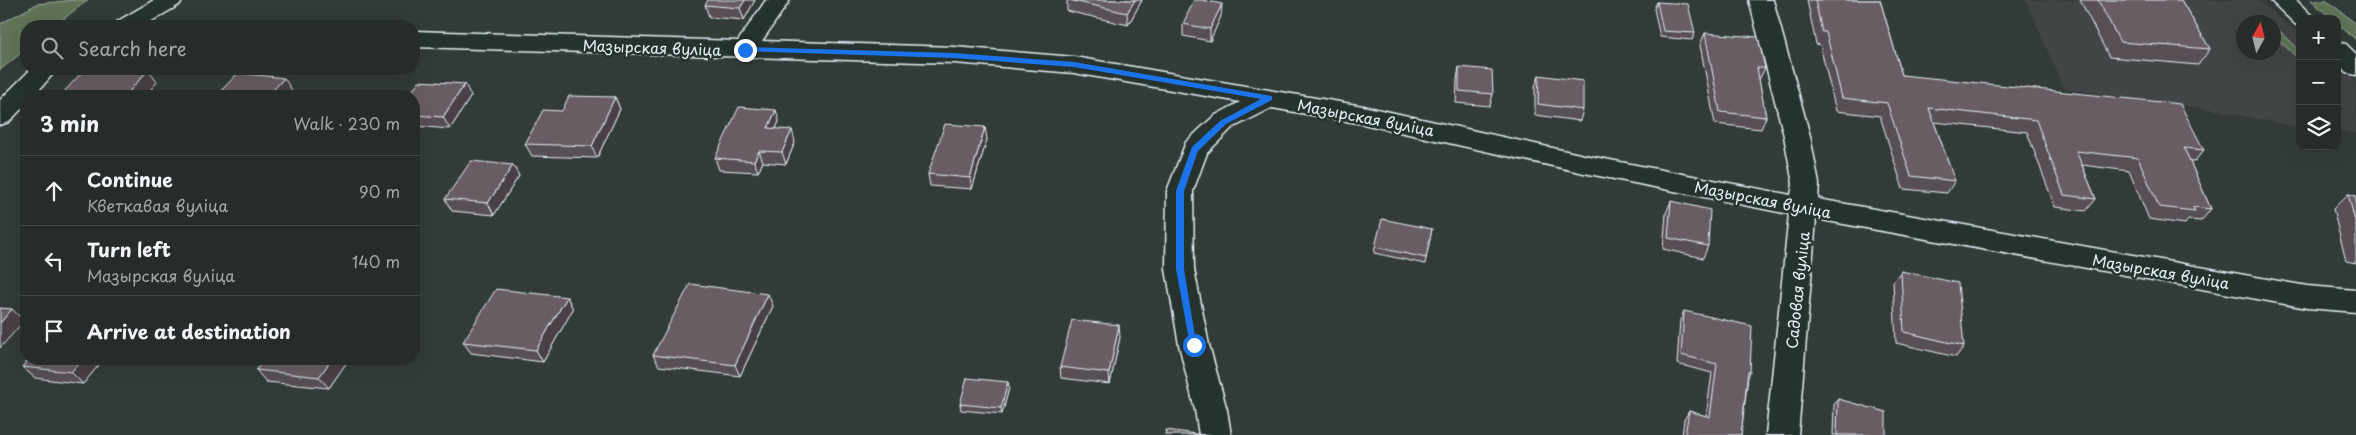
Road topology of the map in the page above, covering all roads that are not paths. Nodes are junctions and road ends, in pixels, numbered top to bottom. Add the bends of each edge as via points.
1 (171, 0) edge
2 (778, 0) edge
3 (1761, 0) edge
4 (2282, 0) edge
5 (2299, 15) edge
6 (136, 20) edge
7 (420, 39) edge
8 (745, 50) junction
9 (2341, 54) edge
10 (2356, 67) edge
11 (39, 75) edge
12 (25, 90) edge
13 (20, 95) edge
14 (1270, 98) junction
15 (0, 116) edge
16 (1804, 207) junction
17 (2356, 301) edge
18 (1215, 435) edge
19 (1782, 435) edge

1 - 6 street
2 - 8 street
3 - 16 street, Садовая вуліца via 1797,136 1806,184
4 - 5 street
7 - 8 street, Мазырская вуліца
8 - 14 street, Мазырская вуліца via 954,55 1074,65
9 - 10 street
11 - 12 street
13 - 15 street
14 - 16 street, Мазырская вуліца via 1363,114 1584,164
14 - 18 street via 1223,122 1194,149 1180,191 1180,269
16 - 17 street, Мазырская вуліца via 2307,297
16 - 19 street, Садовая вуліца

